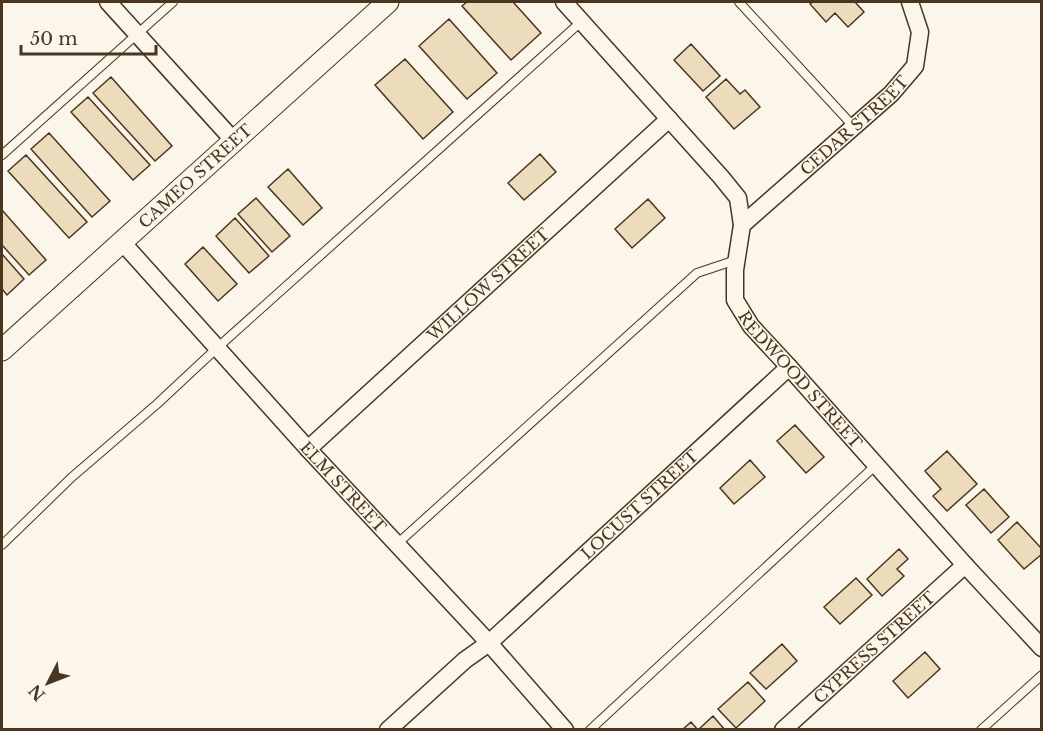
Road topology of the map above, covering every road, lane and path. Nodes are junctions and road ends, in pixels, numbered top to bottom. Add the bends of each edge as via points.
1 (108, 2) edge
2 (173, 2) edge
3 (388, 2) edge
4 (564, 2) edge
5 (739, 2) edge
6 (910, 2) edge
7 (582, 21) junction
8 (137, 34) junction
9 (669, 119) junction
10 (854, 127) junction
11 (234, 141) junction
12 (2, 155) edge
13 (742, 225) junction
14 (122, 242) junction
15 (737, 259) junction
16 (217, 348) junction
17 (2, 350) edge
18 (789, 367) junction
19 (308, 448) junction
20 (876, 465) junction
21 (397, 544) junction
22 (2, 545) edge
23 (965, 565) junction
24 (489, 643) junction
25 (1041, 648) edge
26 (1041, 675) edge
27 (388, 729) edge
28 (565, 729) edge
29 (590, 729) edge
30 (783, 729) edge
31 (981, 729) edge

1 - 8 street
2 - 8 lane
3 - 11 street, CAMEO STREET
4 - 7 street, REDWOOD STREET
5 - 10 lane
6 - 10 street, CEDAR STREET via 920,32 915,66
7 - 9 street, REDWOOD STREET
7 - 16 lane
8 - 11 street
8 - 12 lane
9 - 13 street, REDWOOD STREET via 738,198
9 - 19 street, WILLOW STREET
10 - 13 street, CEDAR STREET
11 - 14 street, CAMEO STREET
13 - 15 street, REDWOOD STREET
14 - 16 street, ELM STREET
14 - 17 street, CAMEO STREET
15 - 18 street, REDWOOD STREET via 735,300 751,326
15 - 21 lane via 697,273
16 - 19 street, ELM STREET
16 - 22 lane
18 - 20 street, REDWOOD STREET
18 - 24 street, LOCUST STREET
19 - 21 street, ELM STREET
20 - 23 street, REDWOOD STREET
20 - 29 lane
21 - 24 street, ELM STREET
23 - 25 street, REDWOOD STREET
23 - 30 street, CYPRESS STREET
24 - 27 street, LOCUST STREET
24 - 28 street, ELM STREET
26 - 31 lane

